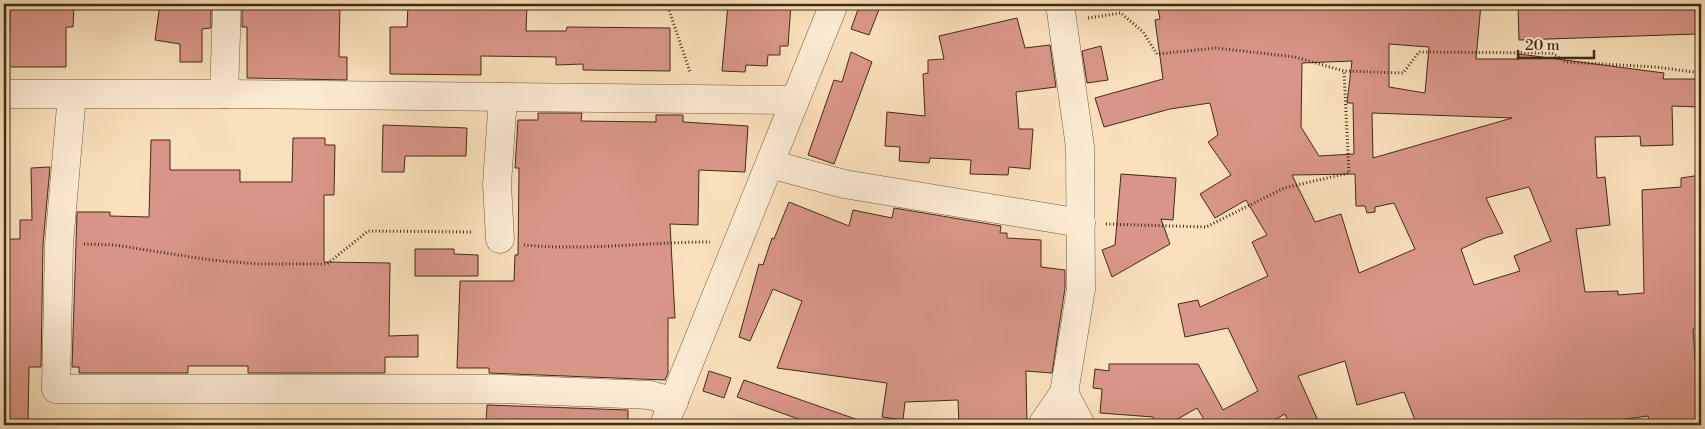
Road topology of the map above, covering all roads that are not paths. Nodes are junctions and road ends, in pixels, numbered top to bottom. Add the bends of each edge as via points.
1 (227, 4) edge
2 (834, 4) edge
3 (1061, 13) edge
4 (4, 94) edge
5 (224, 94) junction
6 (72, 95) junction
7 (503, 97) junction
8 (795, 100) junction
9 (770, 164) junction
10 (1081, 223) junction
11 (500, 239) road end
12 (1064, 394) junction
13 (669, 413) edge
14 (1042, 425) edge
15 (1081, 425) edge

1 - 5 street
2 - 8 street
3 - 10 street via 1080,147
4 - 6 street
5 - 6 street
5 - 7 street
6 - 13 street via 59,244 56,389 501,389 650,395
7 - 8 street
7 - 11 street via 497,184
8 - 9 street
9 - 10 street via 844,184
9 - 13 street
10 - 12 street via 1081,289
12 - 14 street
12 - 15 street

